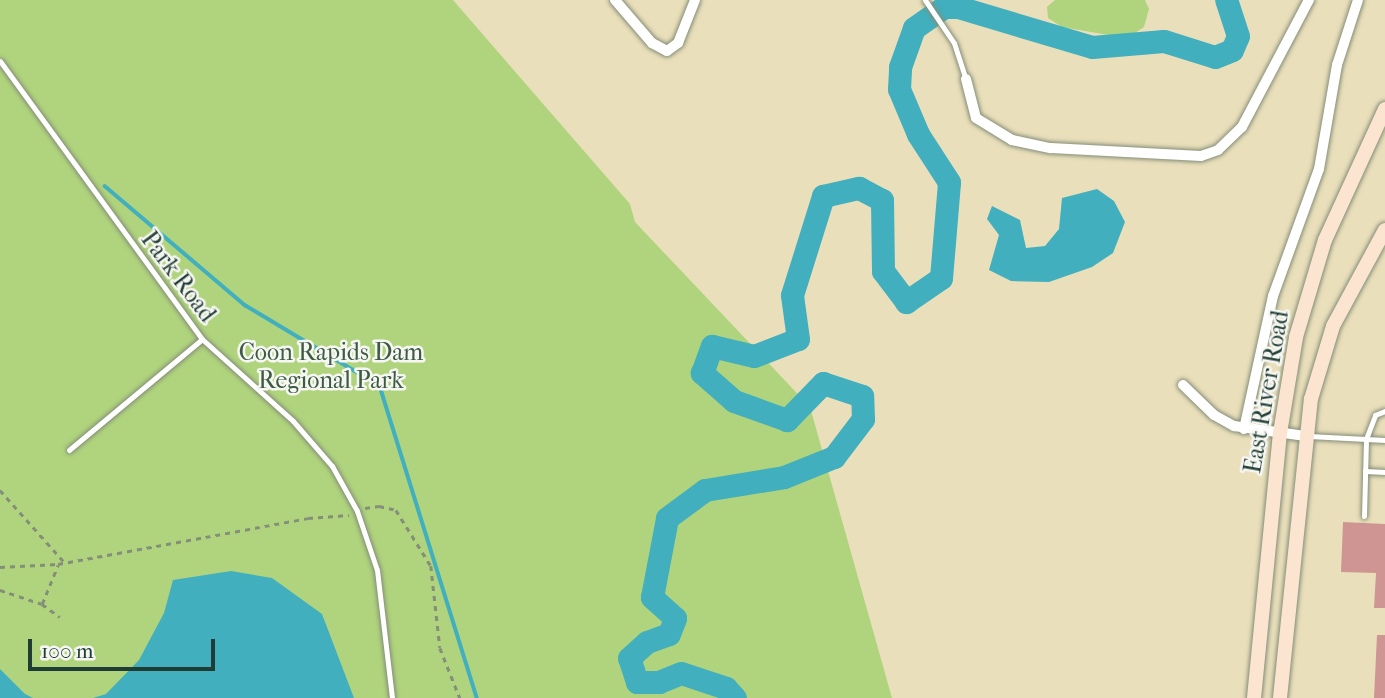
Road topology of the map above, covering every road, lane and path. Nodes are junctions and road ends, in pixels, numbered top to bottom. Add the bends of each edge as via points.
1 (615, 0) edge
2 (695, 0) edge
3 (925, 0) edge
4 (1309, 0) edge
5 (1358, 0) edge
6 (0, 61) edge
7 (966, 79) joint
8 (1385, 109) edge
9 (1385, 230) edge
10 (202, 339) junction
11 (1183, 385) dead end
12 (1385, 411) edge
13 (1244, 429) junction
14 (1280, 433) junction
15 (1305, 436) junction
16 (1366, 439) junction
17 (1385, 440) edge
18 (69, 450) dead end
19 (1365, 471) junction
20 (1385, 472) edge
21 (0, 490) edge
22 (357, 511) junction
23 (1364, 516) dead end
24 (65, 563) junction
25 (58, 564) junction
26 (0, 567) edge
27 (0, 590) edge
28 (42, 604) junction
29 (60, 617) dead end
30 (392, 698) edge
31 (460, 698) edge
32 (1254, 698) edge
33 (1280, 698) edge

1 - 2 street via 657,48 667,51 678,43
3 - 7 lane via 954,43
4 - 7 street via 1242,127 1219,150 1201,156 1051,148 1012,140 976,118
5 - 13 street via 1337,65 1319,169 1273,296
6 - 10 lane, Park Road
8 - 14 main road, East River Road via 1339,206 1312,278 1296,337
9 - 15 main road, East River Road via 1333,326
10 - 18 lane
10 - 22 lane, Park Road via 312,442
11 - 13 street via 1214,415
12 - 16 lane via 1376,415
13 - 14 street
14 - 15 street
14 - 32 main road, East River Road
15 - 16 lane
15 - 33 main road, East River Road
16 - 17 lane
16 - 19 lane
19 - 20 lane
19 - 23 lane
21 - 24 path
22 - 24 path
22 - 30 lane, Park Road via 379,583
22 - 31 path via 379,506 396,510 431,566 440,648
24 - 25 path
25 - 26 path
25 - 28 path
27 - 28 path
28 - 29 path

